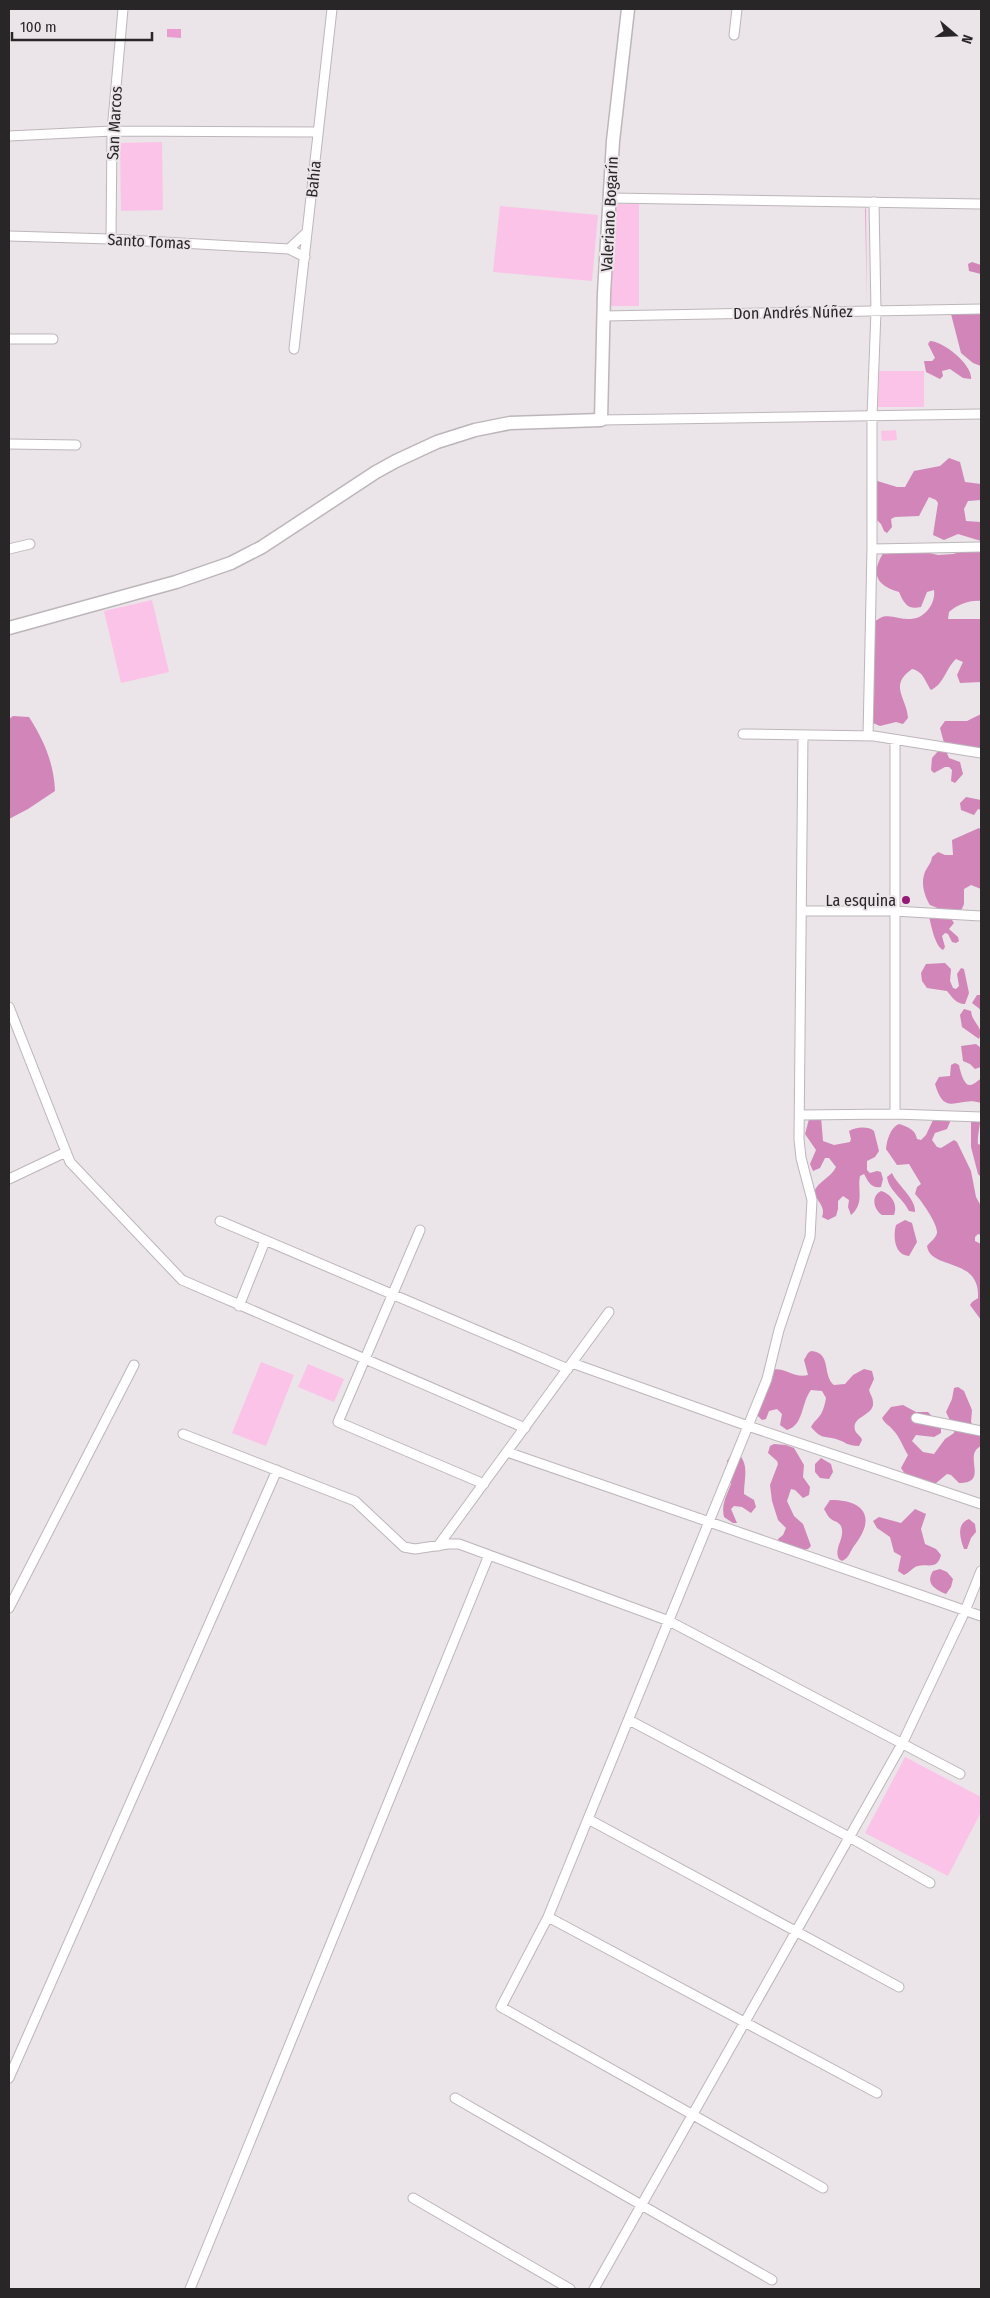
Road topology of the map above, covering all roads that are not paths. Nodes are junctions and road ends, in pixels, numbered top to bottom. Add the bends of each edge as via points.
1 (122, 9) edge
2 (332, 9) edge
3 (628, 9) edge
4 (737, 9) edge
5 (734, 35) dead end
6 (112, 131) junction
7 (318, 132) junction
8 (9, 136) edge
9 (610, 198) junction
10 (874, 202) junction
11 (981, 204) edge
12 (307, 232) junction
13 (9, 236) edge
14 (111, 238) junction
15 (289, 249) junction
16 (305, 256) junction
17 (981, 309) edge
18 (876, 311) junction
19 (604, 316) junction
20 (9, 339) edge
21 (53, 339) dead end
22 (294, 349) dead end
23 (981, 414) edge
24 (872, 416) junction
25 (601, 420) junction
26 (9, 444) edge
27 (76, 445) dead end
28 (30, 544) dead end
29 (981, 547) edge
30 (9, 549) edge
31 (872, 549) junction
32 (9, 628) edge
33 (743, 734) dead end
34 (804, 735) junction
35 (868, 736) junction
36 (895, 740) junction
37 (981, 754) edge
38 (803, 911) junction
39 (894, 911) junction
40 (981, 916) edge
41 (9, 1007) edge
42 (895, 1114) junction
43 (800, 1115) junction
44 (981, 1117) edge
45 (66, 1152) junction
46 (9, 1179) edge
47 (220, 1222) dead end
48 (420, 1230) dead end
49 (265, 1241) junction
50 (393, 1294) junction
51 (239, 1306) junction
52 (609, 1312) dead end
53 (365, 1360) junction
54 (134, 1365) dead end
55 (570, 1366) junction
56 (916, 1418) dead end
57 (748, 1426) junction
58 (525, 1428) junction
59 (981, 1431) edge
60 (183, 1434) dead end
61 (507, 1452) junction
62 (277, 1470) junction
63 (484, 1484) junction
64 (981, 1504) edge
65 (709, 1523) junction
66 (438, 1546) junction
67 (488, 1555) junction
68 (981, 1571) edge
69 (9, 1608) edge
70 (965, 1611) junction
71 (981, 1616) edge
72 (669, 1621) junction
73 (629, 1720) junction
74 (902, 1744) junction
75 (960, 1774) dead end
76 (588, 1819) junction
77 (851, 1838) junction
78 (930, 1883) dead end
79 (548, 1917) junction
80 (798, 1932) junction
81 (898, 1987) dead end
82 (746, 2023) junction
83 (9, 2078) edge
84 (876, 2093) dead end
85 (455, 2098) dead end
86 (693, 2115) junction
87 (823, 2188) dead end
88 (414, 2198) dead end
89 (642, 2205) junction
90 (772, 2280) dead end
91 (190, 2289) edge
92 (570, 2289) edge
93 (594, 2289) edge

1 - 6 street, San Marcos
2 - 7 street, Bahía
3 - 9 street, Valeriano Bogarín via 615,111
4 - 5 street
6 - 7 street
6 - 8 street
6 - 14 street, San Marcos
7 - 12 street, Bahía
9 - 10 street
9 - 19 street, Valeriano Bogarín
10 - 11 street
10 - 18 street
12 - 15 street
12 - 16 street, Bahía
13 - 14 street, Santo Tomas
14 - 15 street, Santo Tomas
15 - 16 street, Santo Tomas
16 - 22 street, Bahía
17 - 18 street, Don Andrés Núñez
18 - 19 street, Don Andrés Núñez
18 - 24 street
19 - 25 street, Valeriano Bogarín
20 - 21 street
23 - 24 street
24 - 25 street
24 - 31 street
25 - 32 street via 510,424 475,430 437,442 383,468 262,547 231,563 176,582
26 - 27 street
28 - 30 street
29 - 31 street
31 - 35 street
33 - 34 street
34 - 35 street
34 - 38 street
35 - 36 street
36 - 37 street
36 - 39 street
38 - 39 street
38 - 43 street
39 - 40 street
39 - 42 street
41 - 45 street
42 - 43 street
42 - 44 street
43 - 57 street via 801,1158 812,1200 811,1229 767,1379
45 - 46 street
45 - 51 street via 70,1162 182,1280
47 - 49 street
48 - 50 street
49 - 50 street
49 - 51 street
50 - 53 street
50 - 55 street
51 - 53 street
52 - 55 street
53 - 58 street
53 - 63 street via 338,1422
54 - 69 street
55 - 57 street
55 - 58 street
56 - 59 street
57 - 64 street
57 - 65 street
58 - 61 street
60 - 62 street
61 - 63 street
61 - 65 street
62 - 66 street via 355,1501 404,1547
62 - 83 street
63 - 66 street
65 - 70 street
65 - 72 street
66 - 67 street via 454,1543
67 - 72 street
67 - 91 street
68 - 70 street
70 - 71 street
70 - 74 street
72 - 73 street
72 - 74 street
73 - 76 street
73 - 77 street
74 - 75 street
74 - 77 street
76 - 79 street
76 - 80 street
77 - 78 street
77 - 80 street
79 - 82 street
79 - 86 street via 501,2007
80 - 81 street
80 - 82 street
82 - 84 street
82 - 86 street
85 - 89 street
86 - 87 street
86 - 89 street
88 - 92 street
89 - 90 street
89 - 93 street

